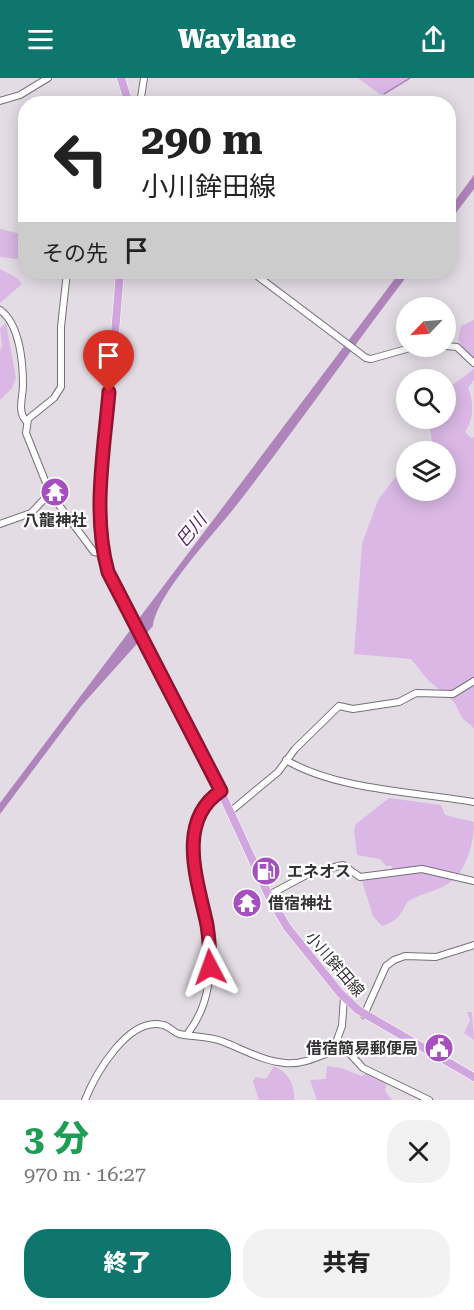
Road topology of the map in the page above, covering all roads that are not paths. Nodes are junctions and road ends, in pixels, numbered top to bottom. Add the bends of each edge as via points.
1 (48, 78) edge
2 (121, 78) edge
3 (144, 78) edge
4 (18, 96) edge
5 (20, 96) edge
6 (127, 96) edge
7 (141, 96) edge
8 (0, 101) edge
9 (66, 279) edge
10 (119, 279) edge
11 (261, 279) edge
12 (0, 310) edge
13 (456, 347) edge
14 (396, 352) edge
15 (474, 363) edge
16 (26, 421) junction
17 (50, 493) junction
18 (0, 524) edge
19 (104, 555) junction
20 (474, 681) edge
21 (286, 760) junction
22 (221, 791) junction
23 (474, 802) edge
24 (231, 811) junction
25 (474, 881) edge
26 (269, 895) junction
27 (474, 945) edge
28 (344, 997) junction
29 (364, 1015) junction
30 (188, 1033) junction
31 (338, 1041) junction
32 (474, 1077) edge
33 (85, 1100) edge
34 (429, 1100) edge

1 - 5 street
2 - 6 main road
3 - 7 street
4 - 8 street
9 - 16 street via 61,387 54,398
10 - 19 main road, 小川鉾田線 via 101,494
11 - 14 street via 360,354 370,359
12 - 16 street via 15,332 24,383 21,413
13 - 15 street
16 - 17 street via 27,435
17 - 18 street via 31,513
17 - 19 street via 94,552
19 - 22 main road, 小川鉾田線 via 114,588
20 - 21 street via 453,694 416,693 399,702 353,709 339,706
21 - 23 street via 335,780
21 - 24 street via 270,779
22 - 24 main road, 小川鉾田線
22 - 30 street via 203,810 193,836 210,967 207,994
24 - 26 main road, 小川鉾田線
25 - 26 street via 422,869 360,877 343,866 310,873
26 - 28 main road, 小川鉾田線 via 294,936
27 - 29 street via 436,957 405,956 394,960 386,966
28 - 29 main road, 小川鉾田線
28 - 31 street
29 - 32 main road, 小川鉾田線
30 - 31 street via 286,1063 333,1052
30 - 33 street via 180,1034 164,1025 148,1026 134,1033 107,1059
31 - 34 street via 363,1068

